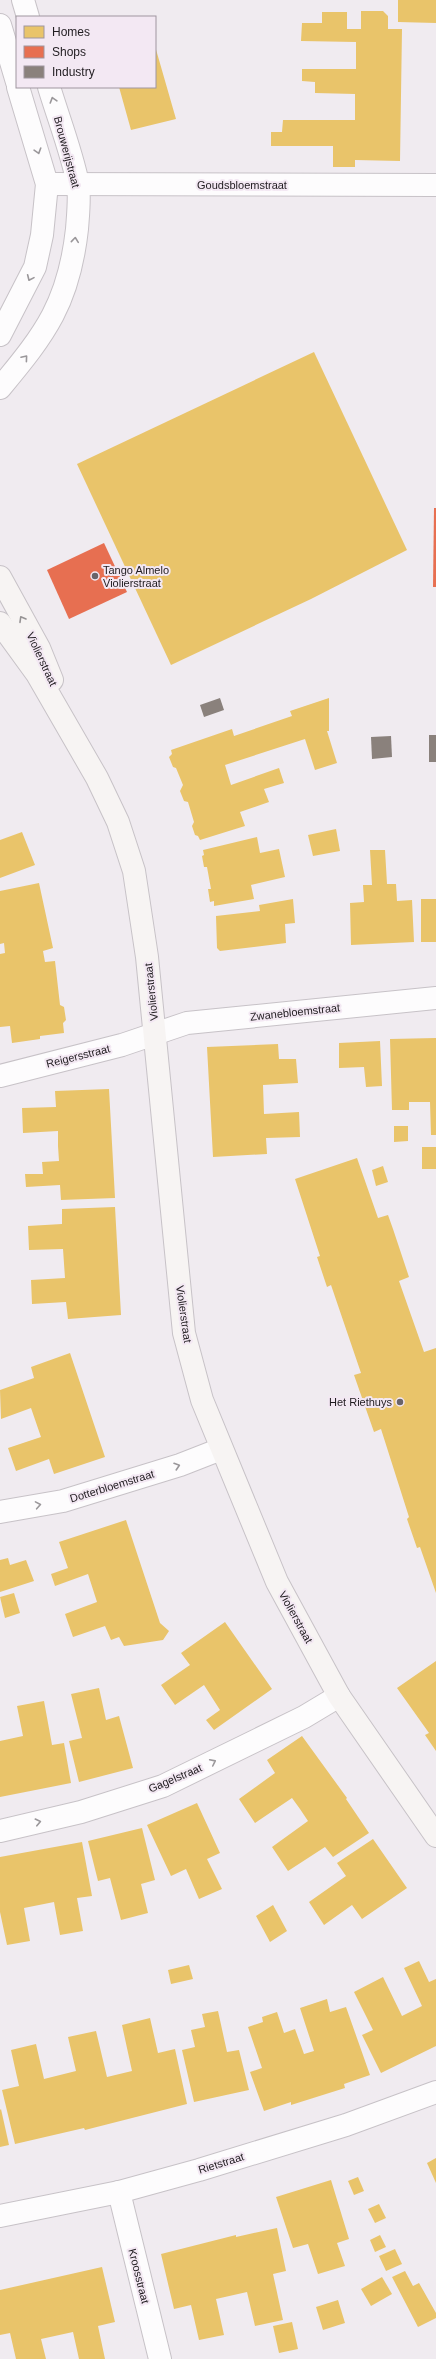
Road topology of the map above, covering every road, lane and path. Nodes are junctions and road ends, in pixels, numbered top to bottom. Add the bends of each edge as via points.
1 (23, 0) edge
2 (28, 16) edge
3 (0, 25) edge
4 (16, 79) edge
5 (18, 88) edge
6 (49, 88) edge
7 (47, 184) junction
8 (78, 184) junction
9 (436, 185) edge
10 (0, 335) edge
11 (0, 388) edge
12 (0, 577) edge
13 (0, 623) edge
14 (78, 744) junction
15 (436, 998) edge
16 (155, 1034) junction
17 (0, 1076) edge
18 (221, 1449) junction
19 (0, 1512) edge
20 (339, 1696) junction
21 (0, 1831) edge
22 (436, 1836) edge
23 (436, 2092) edge
24 (118, 2192) junction
25 (0, 2216) edge
26 (160, 2359) edge

1 - 2 street
3 - 4 street
5 -> 7 street
8 -> 6 street, Brouwerijstraat
7 - 8 street, Goudsbloemstraat
7 -> 10 street via 42,235 34,267 23,294
8 - 9 street, Goudsbloemstraat
11 -> 8 street, Brouwerijstraat via 49,326 64,293 74,254
14 -> 12 main road, Violierstraat via 39,648
13 - 14 main road, Violierstraat via 38,674
14 - 16 main road, Violierstraat via 118,822 134,871
15 - 16 street, Zwanebloemstraat via 187,1023
16 - 17 street, Reigersstraat
16 - 18 main road, Violierstraat via 184,1334 202,1400
19 -> 18 street, Dotterbloemstraat via 63,1500 180,1465
18 - 20 main road, Violierstraat via 277,1582
21 -> 20 street, Gagelstraat via 81,1812 163,1786
20 - 22 main road, Violierstraat
23 - 24 street, Rietstraat via 315,2135
24 - 25 street, Rietstraat
24 - 26 street, Kroosstraat

